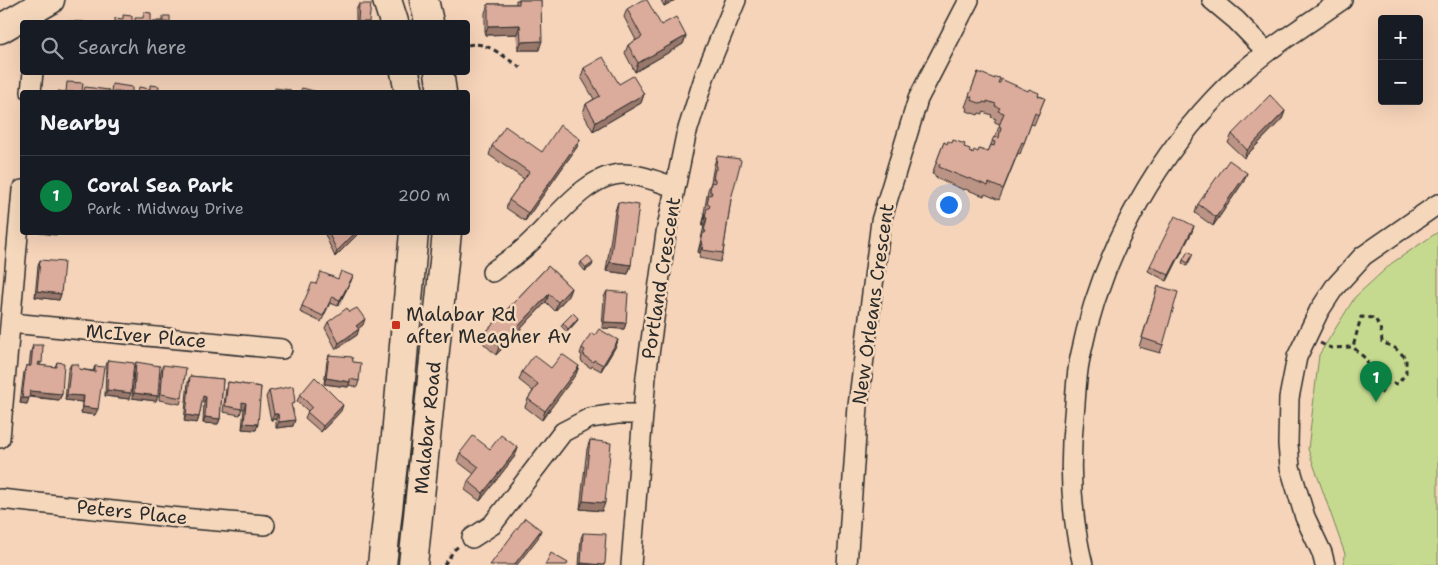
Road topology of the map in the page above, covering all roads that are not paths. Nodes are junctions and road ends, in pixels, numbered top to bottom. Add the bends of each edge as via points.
1 (50, 0) edge
2 (387, 0) edge
3 (424, 0) edge
4 (736, 0) edge
5 (969, 0) edge
6 (1212, 0) edge
7 (1342, 0) edge
8 (20, 20) edge
9 (393, 20) edge
10 (429, 20) edge
11 (1267, 52) junction
12 (33, 75) edge
13 (406, 75) edge
14 (439, 75) edge
15 (31, 90) edge
16 (409, 90) edge
17 (442, 90) edge
18 (675, 187) junction
19 (1438, 204) edge
20 (20, 212) edge
21 (414, 235) edge
22 (447, 235) edge
23 (492, 272) dead end
24 (10, 324) junction
25 (282, 349) dead end
26 (643, 414) junction
27 (0, 438) edge
28 (0, 498) edge
29 (265, 525) dead end
30 (472, 538) road end
31 (382, 565) edge
32 (413, 565) edge
33 (631, 565) edge
34 (847, 565) edge
35 (1083, 565) edge
36 (1325, 565) edge

1 - 8 main road
2 - 9 main road
3 - 10 main road
4 - 18 street, Portland Crescent via 700,92 686,135
5 - 34 street, New Orleans Crescent via 918,99 881,220 858,406
6 - 11 street
7 - 11 street
11 - 35 street via 1214,99 1172,149 1132,214 1101,285 1080,359 1072,443 1074,509
12 - 15 street
13 - 16 main road
14 - 17 main road
18 - 23 street via 621,174 599,180 574,197 524,249
18 - 26 street, Portland Crescent
19 - 36 street via 1363,256 1334,288 1297,357 1289,398 1290,467 1305,517
20 - 24 street
21 - 31 main road, Malabar Road
22 - 32 main road, Malabar Road
24 - 25 street, McIver Place
24 - 27 street
26 - 30 street via 590,418 563,432 492,525
26 - 33 street, Portland Crescent
28 - 29 street, Peters Place

